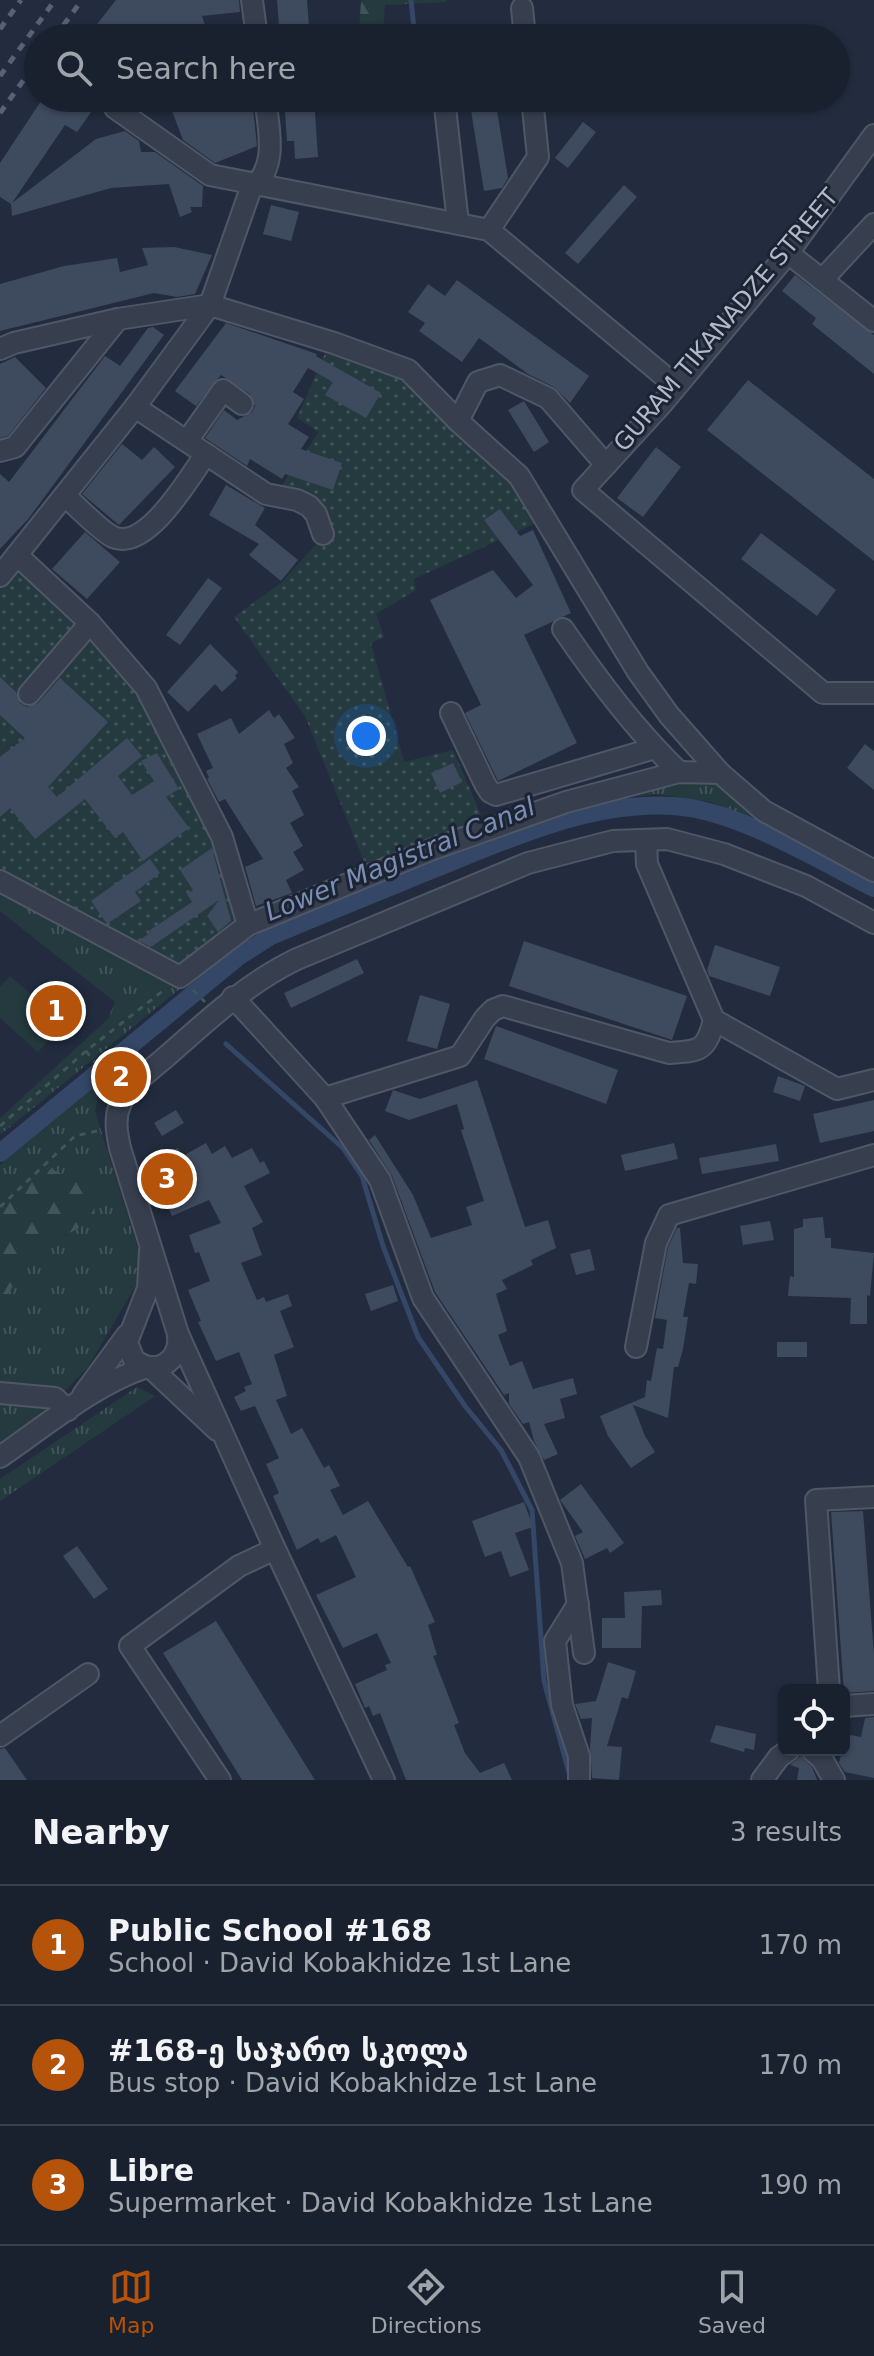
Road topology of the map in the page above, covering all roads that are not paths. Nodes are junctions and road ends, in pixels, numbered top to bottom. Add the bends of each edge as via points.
1 (252, 0) edge
2 (522, 8) dead end
3 (255, 24) edge
4 (524, 24) edge
5 (121, 112) edge
6 (267, 112) edge
7 (446, 112) edge
8 (533, 112) edge
9 (874, 135) edge
10 (257, 184) junction
11 (458, 223) junction
12 (874, 224) edge
13 (489, 230) junction
14 (788, 253) junction
15 (822, 280) junction
16 (210, 305) junction
17 (118, 319) junction
18 (874, 321) edge
19 (0, 349) edge
20 (676, 386) junction
21 (242, 404) dead end
22 (135, 407) junction
23 (458, 421) junction
24 (187, 441) junction
25 (0, 451) edge
26 (206, 454) junction
27 (606, 465) junction
28 (65, 496) junction
29 (323, 534) dead end
30 (17, 555) junction
31 (0, 576) edge
32 (90, 623) junction
33 (563, 629) dead end
34 (874, 693) edge
35 (29, 694) dead end
36 (451, 713) dead end
37 (655, 748) junction
38 (679, 772) junction
39 (720, 773) junction
40 (646, 840) junction
41 (874, 871) edge
42 (0, 881) edge
43 (874, 923) edge
44 (248, 925) junction
45 (233, 997) junction
46 (714, 1020) junction
47 (874, 1080) edge
48 (325, 1098) junction
49 (874, 1155) edge
50 (150, 1251) junction
51 (130, 1330) junction
52 (176, 1330) junction
53 (636, 1347) dead end
54 (149, 1368) junction
55 (0, 1393) edge
56 (72, 1408) junction
57 (223, 1435) junction
58 (0, 1457) edge
59 (874, 1497) edge
60 (275, 1549) junction
61 (578, 1604) junction
62 (584, 1653) dead end
63 (88, 1674) dead end
64 (829, 1684) edge
65 (874, 1704) edge
66 (850, 1706) edge
67 (0, 1736) edge
68 (780, 1756) edge
69 (819, 1756) edge
70 (220, 1780) edge
71 (384, 1780) edge
72 (579, 1780) edge
73 (762, 1780) edge
74 (834, 1780) edge

1 - 3 street
2 - 4 street
5 - 10 street via 210,175
6 - 10 street via 272,151
7 - 11 street
8 - 13 street via 538,157
9 - 14 street, GURAM TIKANADZE STREET
10 - 11 street
10 - 16 street
11 - 13 street
12 - 15 street
13 - 20 street
14 - 15 street
14 - 20 street, GURAM TIKANADZE STREET
15 - 18 street
16 - 17 street
16 - 22 street
16 - 23 street via 408,370
17 - 19 street
17 - 25 street via 15,447
20 - 27 street, GURAM TIKANADZE STREET
21 - 24 street via 223,390
22 - 24 street
22 - 28 street
23 - 27 street via 478,382 500,375 548,398
23 - 39 street via 519,476 638,672
24 - 26 street
26 - 28 street via 160,517 127,538 113,537
26 - 29 street via 266,494 309,506
27 - 34 street, GURAM TIKANADZE STREET via 583,490 823,693
28 - 30 street
30 - 31 street
30 - 32 street
32 - 35 street
32 - 44 street via 146,688 222,837
33 - 37 street
36 - 37 street via 485,784 496,795
37 - 38 street
38 - 39 street
38 - 44 street via 566,802 433,849
39 - 41 street via 764,811
40 - 43 street via 667,839 724,854 806,886
40 - 45 street via 613,841 528,863 297,959
40 - 46 street via 647,864
42 - 44 street via 184,980
45 - 48 street
45 - 50 street via 133,1087 119,1107 120,1148
46 - 47 street via 837,1089
46 - 48 street via 709,1041 696,1052 669,1053 503,1006 485,1018 460,1056
48 - 61 street via 380,1180 423,1298 529,1457 572,1563
49 - 53 street via 669,1215 656,1243
50 - 51 street via 148,1288
50 - 52 street
51 - 52 street via 154,1315 169,1320
51 - 54 street via 130,1355
51 - 56 street
52 - 54 street via 178,1351 167,1364
52 - 57 street
54 - 56 street via 131,1372
54 - 57 street
55 - 56 street via 55,1398
56 - 58 street
57 - 60 street
59 - 64 street via 816,1500
60 - 70 street via 239,1566 130,1646
60 - 71 street
61 - 62 street
61 - 72 street via 555,1641 562,1705 579,1756
63 - 67 street
65 - 66 street
68 - 73 street
69 - 74 street

